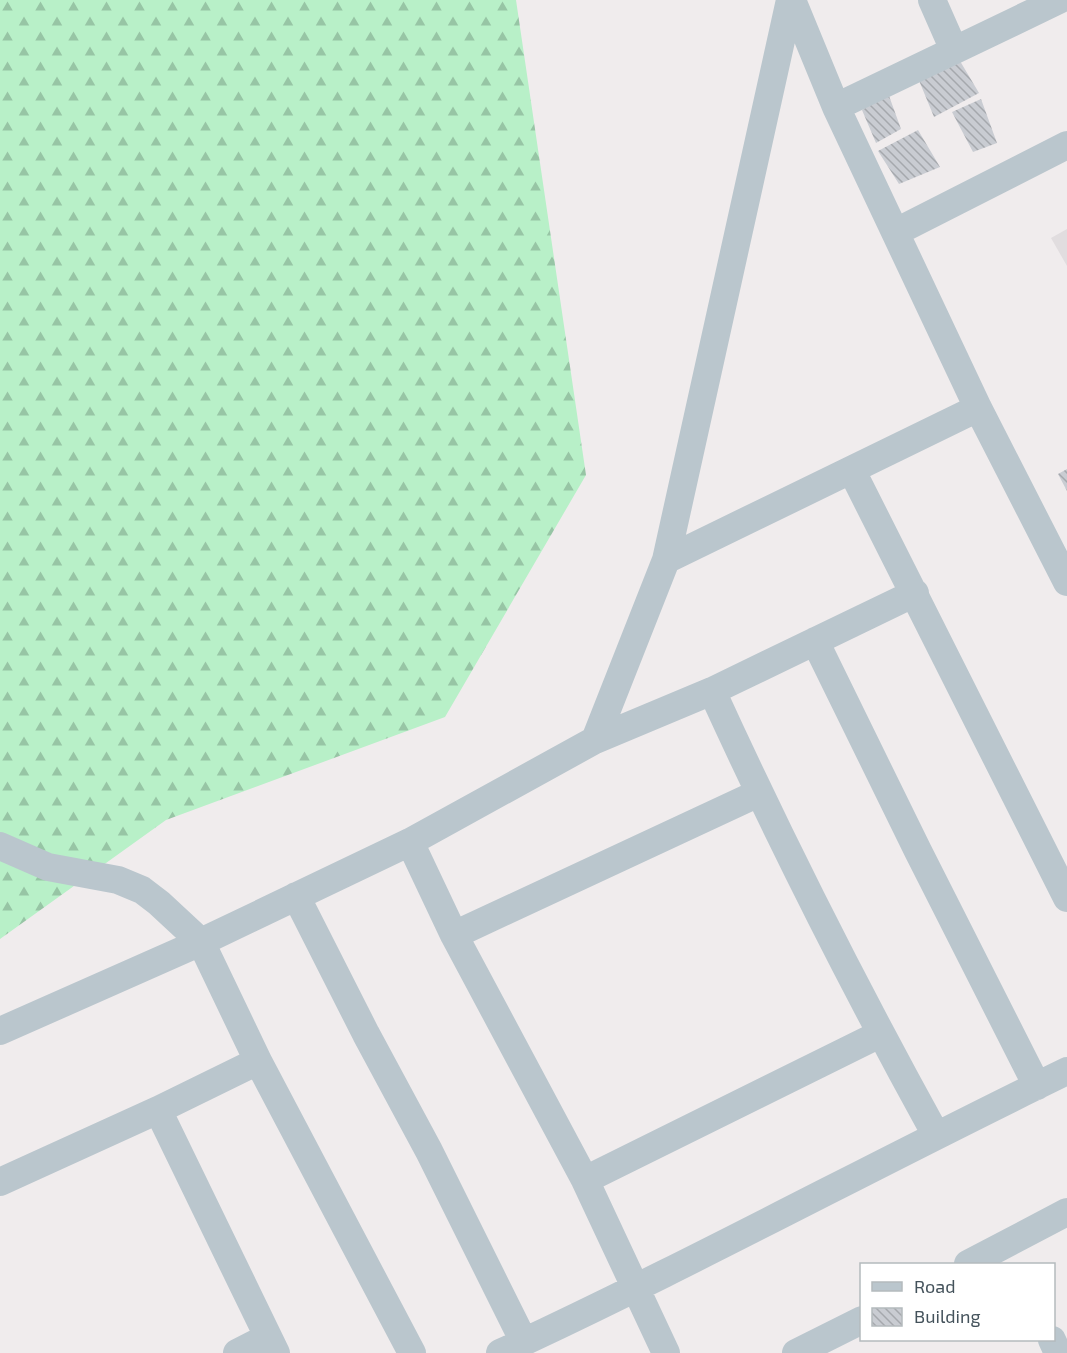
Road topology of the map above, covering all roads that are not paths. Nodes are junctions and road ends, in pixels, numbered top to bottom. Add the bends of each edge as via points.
1 (791, 0) edge
2 (932, 0) edge
3 (1059, 0) edge
4 (954, 50) junction
5 (836, 107) junction
6 (1067, 145) edge
7 (896, 231) junction
8 (978, 408) junction
9 (852, 471) junction
10 (666, 560) junction
11 (1067, 582) edge
12 (915, 593) junction
13 (815, 641) junction
14 (712, 691) junction
15 (595, 740) junction
16 (759, 792) junction
17 (410, 842) junction
18 (0, 846) edge
19 (296, 896) junction
20 (1067, 898) edge
21 (454, 935) junction
22 (201, 942) junction
23 (0, 1031) edge
24 (880, 1034) junction
25 (258, 1061) junction
26 (1067, 1071) edge
27 (1037, 1086) junction
28 (159, 1110) junction
29 (936, 1135) junction
30 (585, 1180) junction
31 (0, 1182) edge
32 (1067, 1212) edge
33 (1009, 1255) edge
34 (973, 1263) edge
35 (636, 1289) junction
36 (860, 1321) edge
37 (272, 1345) edge
38 (525, 1346) edge
39 (237, 1353) edge
40 (412, 1353) edge
41 (666, 1353) edge
42 (796, 1353) edge

1 - 5 street
1 - 10 street
2 - 4 street
3 - 4 street
4 - 5 street
5 - 7 street
6 - 7 street
7 - 8 street
8 - 9 street
8 - 11 street
9 - 10 street
9 - 12 street
10 - 15 street
12 - 13 street
12 - 20 street
13 - 14 street
13 - 27 street
14 - 15 street
14 - 16 street
15 - 17 street
16 - 21 street
16 - 24 street
17 - 19 street
17 - 21 street
18 - 22 street via 48,867 118,880 142,890
19 - 22 street
19 - 38 street
21 - 30 street
22 - 23 street
22 - 25 street
24 - 29 street
24 - 30 street
25 - 28 street
25 - 40 street
26 - 27 street
27 - 29 street
28 - 31 street
28 - 37 street
29 - 35 street
30 - 35 street
32 - 33 street
33 - 34 street
35 - 38 street
35 - 41 street
36 - 42 street
37 - 39 street

